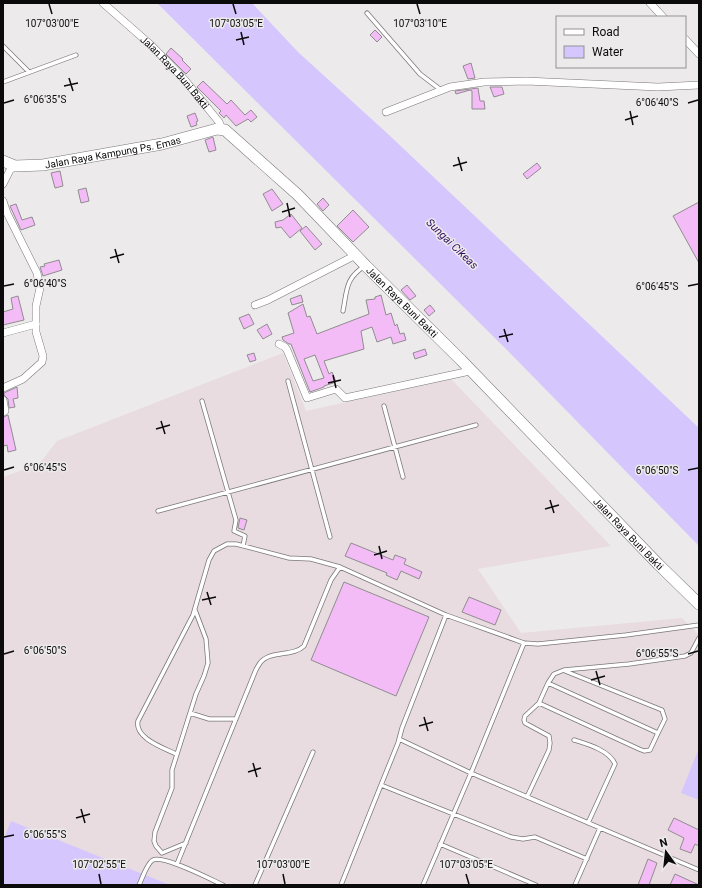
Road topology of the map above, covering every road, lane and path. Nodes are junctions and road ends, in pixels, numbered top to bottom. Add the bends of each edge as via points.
1 (103, 3) edge
2 (650, 3) edge
3 (367, 13) dead end
4 (663, 16) edge
5 (686, 40) edge
6 (3, 46) edge
7 (76, 54) dead end
8 (699, 54) edge
9 (29, 72) junction
10 (3, 82) edge
11 (699, 86) edge
12 (441, 91) junction
13 (386, 112) dead end
14 (222, 129) junction
15 (3, 161) edge
16 (15, 166) junction
17 (3, 184) edge
18 (3, 202) edge
19 (356, 255) junction
20 (366, 266) junction
21 (255, 305) dead end
22 (343, 311) dead end
23 (36, 324) junction
24 (3, 333) edge
25 (279, 344) dead end
26 (470, 371) junction
27 (288, 380) dead end
28 (3, 388) edge
29 (3, 400) edge
30 (202, 401) dead end
31 (384, 406) dead end
32 (3, 412) edge
33 (476, 425) dead end
34 (395, 447) junction
35 (311, 470) junction
36 (404, 478) dead end
37 (228, 492) junction
38 (158, 511) dead end
39 (330, 537) dead end
40 (243, 546) junction
41 (340, 567) junction
42 (699, 604) edge
43 (195, 610) junction
44 (446, 615) junction
45 (699, 625) edge
46 (699, 638) edge
47 (524, 643) junction
48 (564, 670) junction
49 (548, 683) junction
50 (539, 703) junction
51 (190, 714) junction
52 (236, 719) junction
53 (658, 733) junction
54 (399, 739) junction
55 (574, 740) dead end
56 (313, 752) dead end
57 (176, 754) junction
58 (471, 773) junction
59 (381, 785) junction
60 (527, 797) junction
61 (453, 814) junction
62 (588, 823) junction
63 (600, 828) junction
64 (186, 843) junction
65 (440, 844) junction
66 (587, 859) junction
67 (177, 864) junction
68 (699, 870) edge
69 (140, 885) edge
70 (223, 885) edge
71 (254, 885) edge
72 (341, 885) edge
73 (423, 885) edge
74 (536, 885) edge
75 (576, 885) edge

1 - 14 street, Jalan Raya Buni Bakti via 152,46 184,79
2 - 4 street
3 - 12 lane via 420,74
5 - 8 street
6 - 9 lane
7 - 9 lane
9 - 10 lane
11 - 12 street via 658,87 526,81 465,84
12 - 13 street
14 - 16 main road, Jalan Raya Kampung Ps. Emas via 162,144 44,165
14 - 19 main road, Jalan Raya Buni Bakti via 298,195
15 - 16 main road, Jalan Raya Kampung Ps. Emas
16 - 17 street
18 - 23 street via 38,273 40,288
19 - 20 main road, Jalan Raya Buni Bakti
19 - 21 street
20 - 22 lane via 350,279
20 - 26 main road, Jalan Raya Buni Bakti
23 - 24 street
23 - 28 street via 42,362 23,379
25 - 26 street via 287,350 307,398 336,389 345,398
26 - 42 main road, Jalan Raya Buni Bakti
27 - 35 lane
29 - 32 street
30 - 37 lane
31 - 34 lane
33 - 34 lane
34 - 35 lane
34 - 36 lane
35 - 37 lane
35 - 39 lane
37 - 38 lane
37 - 40 lane via 236,520 234,531 245,536
40 - 41 lane
40 - 43 lane via 227,544 214,551 209,560
41 - 44 lane
41 - 52 lane via 331,580 304,646 300,650 260,662
43 - 51 lane via 206,639 208,663
43 - 57 lane via 137,726 146,738
44 - 47 lane
44 - 54 lane
45 - 47 lane via 626,635 538,644
46 - 48 lane via 691,653 685,656
47 - 58 lane
48 - 49 lane via 554,674
48 - 53 lane via 662,710 665,719
49 - 50 lane
49 - 53 lane
50 - 53 lane via 644,751 650,750
50 - 60 lane via 524,720 527,725 549,736 550,743
51 - 52 lane via 210,719
51 - 57 lane
52 - 64 lane
54 - 58 lane
54 - 59 lane
55 - 62 lane via 600,750 615,764
56 - 71 lane
57 - 64 lane via 172,770 172,788 154,841 162,853
58 - 60 lane
58 - 61 lane
59 - 61 lane
59 - 72 lane
60 - 62 lane
61 - 65 lane
61 - 66 lane via 511,837 535,837
62 - 63 lane
63 - 66 lane
63 - 68 lane
64 - 67 lane
65 - 73 lane
65 - 74 lane
66 - 75 lane
67 - 69 lane via 153,860
67 - 70 lane

